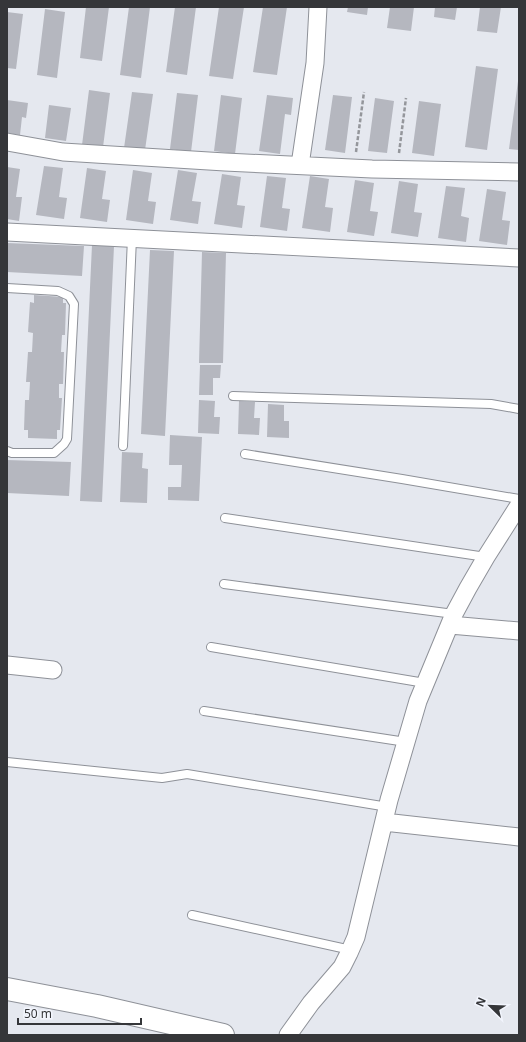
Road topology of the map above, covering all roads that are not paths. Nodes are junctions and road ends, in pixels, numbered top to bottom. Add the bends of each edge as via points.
1 (318, 7) edge
2 (7, 142) edge
3 (300, 166) junction
4 (519, 172) edge
5 (7, 232) edge
6 (132, 238) junction
7 (519, 258) edge
8 (7, 288) edge
9 (232, 396) dead end
10 (519, 409) edge
11 (123, 446) dead end
12 (7, 451) edge
13 (245, 454) dead end
14 (519, 499) edge
15 (519, 505) edge
16 (225, 518) dead end
17 (486, 557) junction
18 (224, 584) dead end
19 (452, 619) junction
20 (519, 631) edge
21 (211, 647) dead end
22 (7, 664) edge
23 (53, 670) dead end
24 (425, 683) junction
25 (204, 711) dead end
26 (406, 742) junction
27 (7, 762) edge
28 (386, 815) junction
29 (519, 837) edge
30 (192, 915) dead end
31 (351, 950) junction
32 (7, 989) edge
33 (224, 1035) edge
34 (288, 1035) edge

1 - 3 street via 315,63
2 - 3 street via 63,152
3 - 4 street
5 - 6 street
6 - 7 street
6 - 11 lane
8 - 12 lane via 58,290 69,296 74,304 67,439 54,453
9 - 10 lane via 491,404
13 - 14 lane
15 - 17 street
16 - 17 lane
17 - 19 street
18 - 19 lane
19 - 20 street
19 - 24 street
21 - 24 lane
22 - 23 street
24 - 26 street
25 - 26 lane
26 - 28 street
27 - 28 lane via 162,778 187,774
28 - 29 street
28 - 31 street
30 - 31 lane
31 - 34 street via 342,967
32 - 33 main road via 97,1006

